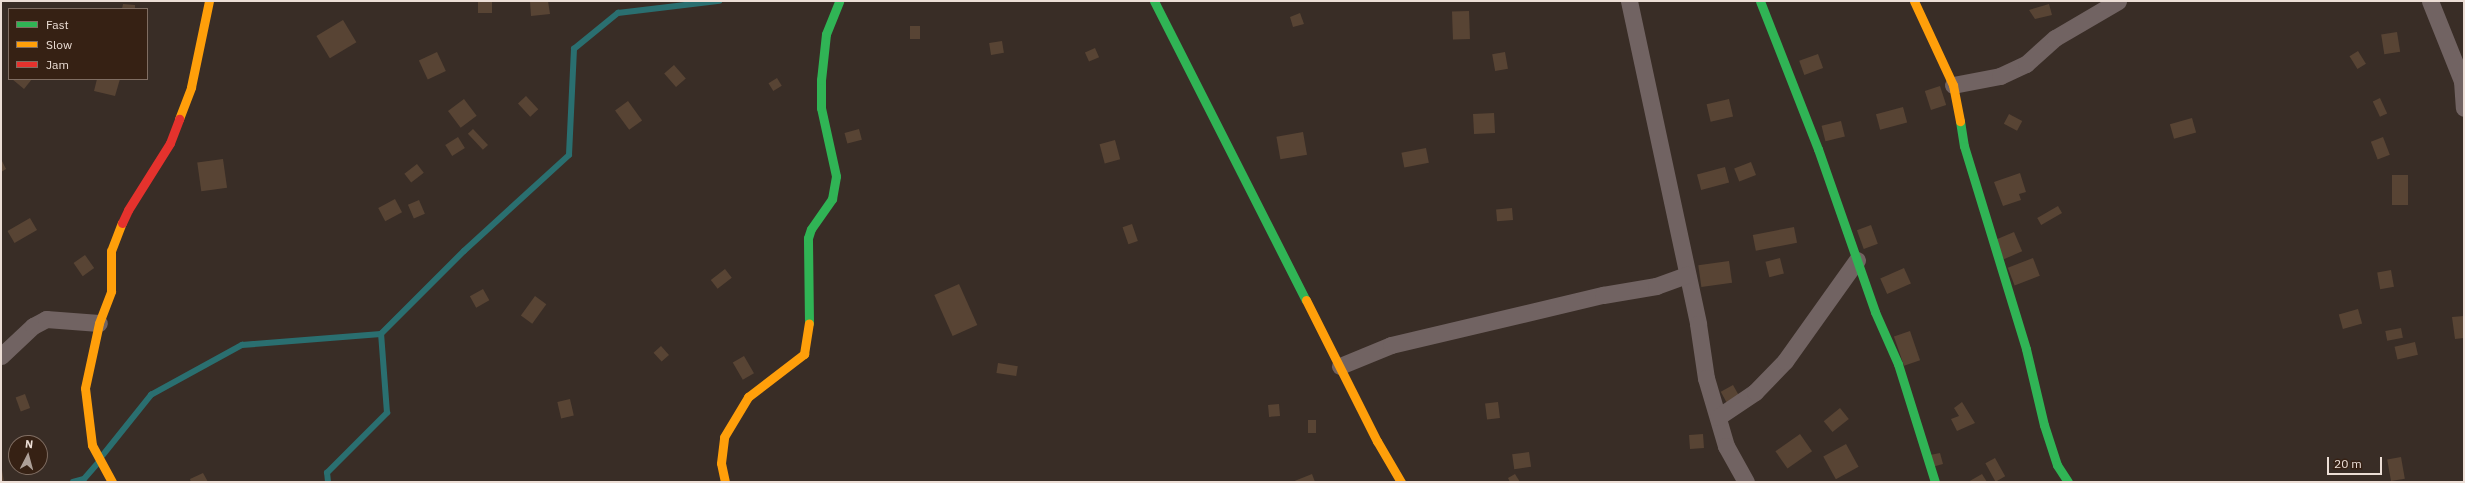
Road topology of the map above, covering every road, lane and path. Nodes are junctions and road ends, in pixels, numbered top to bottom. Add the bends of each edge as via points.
1 (209, 1) edge
2 (839, 1) edge
3 (1154, 1) edge
4 (1629, 1) edge
5 (1760, 1) edge
6 (1914, 1) edge
7 (2118, 1) edge
8 (2430, 1) edge
9 (1953, 86) junction
10 (2464, 108) edge
11 (1857, 260) junction
12 (1687, 275) junction
13 (99, 323) junction
14 (1, 356) edge
15 (1340, 366) junction
16 (1718, 418) junction
17 (110, 480) edge
18 (725, 482) edge
19 (1401, 482) edge
20 (1746, 482) edge
21 (1935, 482) edge
22 (2068, 482) edge

1 - 13 street via 191,87 170,142 128,210 111,251 111,291
2 - 18 street via 826,34 821,80 821,108 836,176 832,199 811,229 808,238 809,321 804,354 748,397 737,413 724,437 721,463
3 - 15 street
4 - 12 street
5 - 11 street via 1818,149
6 - 9 street
7 - 9 street via 2056,38 2026,64 2000,76
8 - 10 street via 2462,81
9 - 22 street via 1964,146 2026,350 2044,425 2057,465
11 - 16 street via 1785,361 1755,392
11 - 21 street via 1875,312 1898,364
12 - 15 street via 1656,286 1603,295 1391,345
12 - 16 street via 1706,378
13 - 14 street via 46,319 33,326
13 - 17 street via 85,388 92,445
15 - 19 street
16 - 20 street via 1726,446

